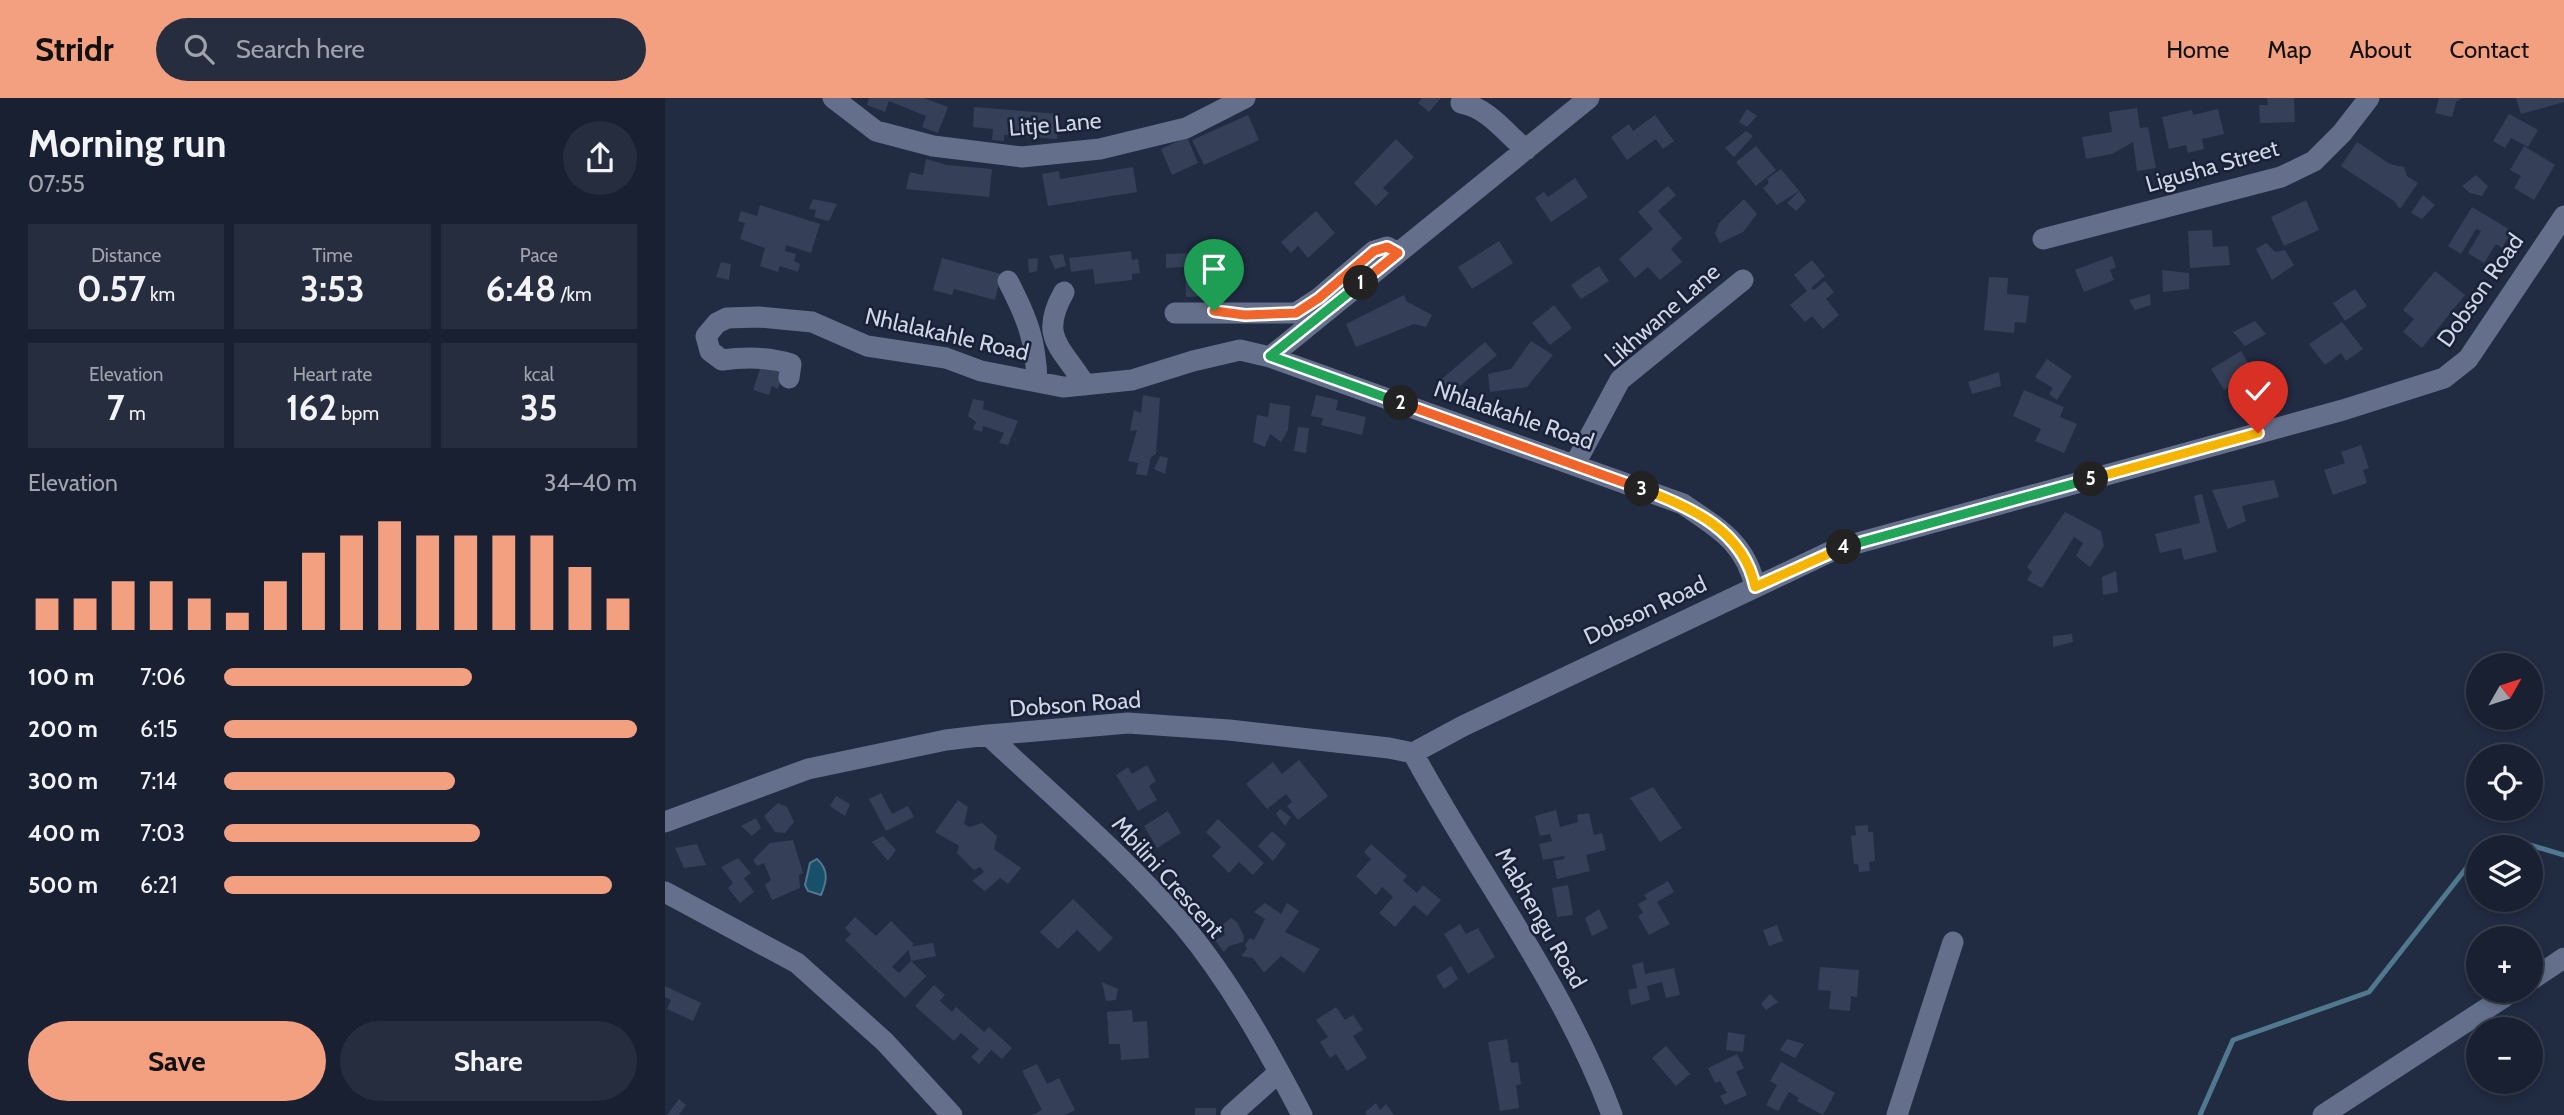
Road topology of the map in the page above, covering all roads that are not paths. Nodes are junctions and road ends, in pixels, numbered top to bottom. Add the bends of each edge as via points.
1 (833, 98) edge
2 (1245, 98) edge
3 (1589, 98) edge
4 (2369, 98) edge
5 (1461, 103) dead end
6 (1526, 149) junction
7 (2564, 216) edge
8 (2043, 239) dead end
9 (1398, 253) junction
10 (1743, 280) dead end
11 (1008, 281) dead end
12 (1064, 292) dead end
13 (1175, 313) dead end
14 (1270, 356) junction
15 (789, 378) dead end
16 (1037, 382) junction
17 (1085, 385) junction
18 (1574, 464) junction
19 (1755, 587) junction
20 (988, 735) junction
21 (1413, 753) junction
22 (665, 822) edge
23 (665, 892) edge
24 (1952, 942) dead end
25 (2564, 958) edge
26 (2543, 972) edge
27 (2495, 1003) edge
28 (1278, 1073) junction
29 (952, 1115) edge
30 (1231, 1115) edge
31 (1302, 1115) edge
32 (1612, 1115) edge
33 (1897, 1115) edge
34 (2323, 1115) edge

1 - 2 street, Litje Lane via 876,131 933,146 1022,157 1100,149 1186,128
3 - 6 street
4 - 8 street, Ligusha Street via 2314,161 2281,177
5 - 6 street via 1473,105
6 - 9 street
7 - 19 street, Dobson Road via 2468,359 2444,378 1836,549
9 - 13 street via 1387,247 1374,251 1296,313
9 - 14 street
10 - 18 street, Likhwane Lane via 1620,380
11 - 16 street via 1030,326 1037,352
12 - 17 street via 1051,328
14 - 17 street, Nhlalakahle Road via 1240,350 1132,380
14 - 18 street, Nhlalakahle Road
15 - 16 street, Nhlalakahle Road via 790,364 781,361 722,360 710,351 706,336 727,318 812,322 867,346 946,358 981,371
16 - 17 street, Nhlalakahle Road
18 - 19 street, Nhlalakahle Road via 1683,504 1738,546 1751,566
19 - 21 street, Dobson Road
20 - 21 street, Dobson Road via 1128,723 1242,731
20 - 22 street, Dobson Road via 808,769
20 - 28 street, Mbilini Crescent via 1183,926 1228,987
21 - 32 street, Mabhengu Road via 1540,964 1597,1074
23 - 29 street via 797,963 885,1042
24 - 33 street
25 - 26 street
27 - 34 street
28 - 30 street
28 - 31 street, Mbilini Crescent

